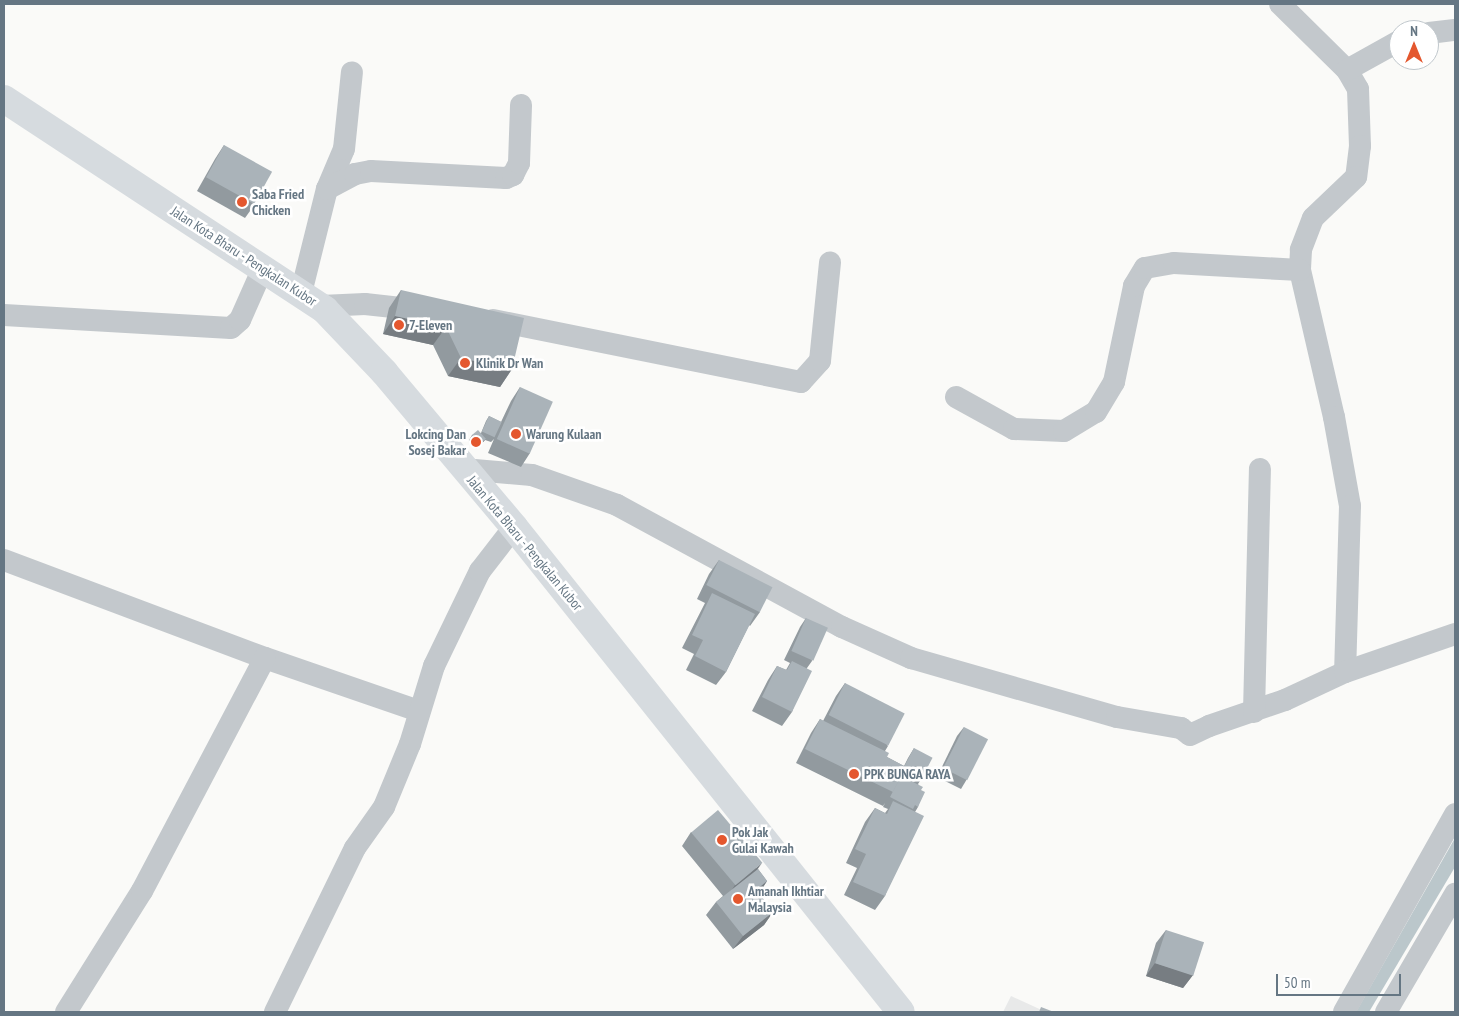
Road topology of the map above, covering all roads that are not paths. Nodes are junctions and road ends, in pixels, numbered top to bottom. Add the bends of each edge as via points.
1 (1280, 4) edge
2 (1455, 30) edge
3 (1439, 31) edge
4 (1389, 47) edge
5 (1347, 70) junction
6 (352, 72) dead end
7 (4, 99) edge
8 (521, 105) dead end
9 (326, 189) junction
10 (830, 263) dead end
11 (263, 268) junction
12 (1300, 270) junction
13 (311, 300) junction
14 (442, 313) edge
15 (4, 315) edge
16 (471, 317) edge
17 (956, 397) dead end
18 (463, 469) junction
19 (1260, 469) dead end
20 (514, 526) junction
21 (4, 560) edge
22 (1455, 634) edge
23 (265, 658) junction
24 (1345, 672) junction
25 (418, 711) junction
26 (1254, 712) junction
27 (1455, 814) edge
28 (1455, 894) edge
29 (1448, 920) edge
30 (66, 1012) edge
31 (275, 1012) edge
32 (901, 1012) edge
33 (1344, 1012) edge
34 (1386, 1012) edge

1 - 5 street
2 - 3 street
4 - 5 street
5 - 12 street via 1358,89 1359,168 1349,188 1312,218 1301,250
6 - 9 street via 344,149
7 - 11 main road, Jalan Kota Bharu - Pengkalan Kubor
8 - 9 street via 519,163 512,175 506,178 371,171 355,174
9 - 13 street
10 - 16 street via 820,362 801,382 530,326
11 - 13 main road, Jalan Kota Bharu - Pengkalan Kubor
11 - 15 street via 240,320 231,328
12 - 17 street via 1174,263 1145,268 1134,286 1114,382 1096,412 1064,431 1014,429
12 - 24 street via 1334,418 1350,506
13 - 14 street
13 - 18 main road, Jalan Kota Bharu - Pengkalan Kubor via 384,372
18 - 20 main road, Jalan Kota Bharu - Pengkalan Kubor
18 - 26 street via 532,475 617,505 842,627 911,658 1117,717 1181,728 1190,735
19 - 26 street
20 - 25 street via 480,571 434,666
20 - 32 main road, Jalan Kota Bharu - Pengkalan Kubor
21 - 23 street
22 - 24 street
23 - 25 street
23 - 30 street via 142,891
24 - 26 street
25 - 31 street via 410,744 384,807 355,848
27 - 33 street
28 - 29 street
29 - 34 street

